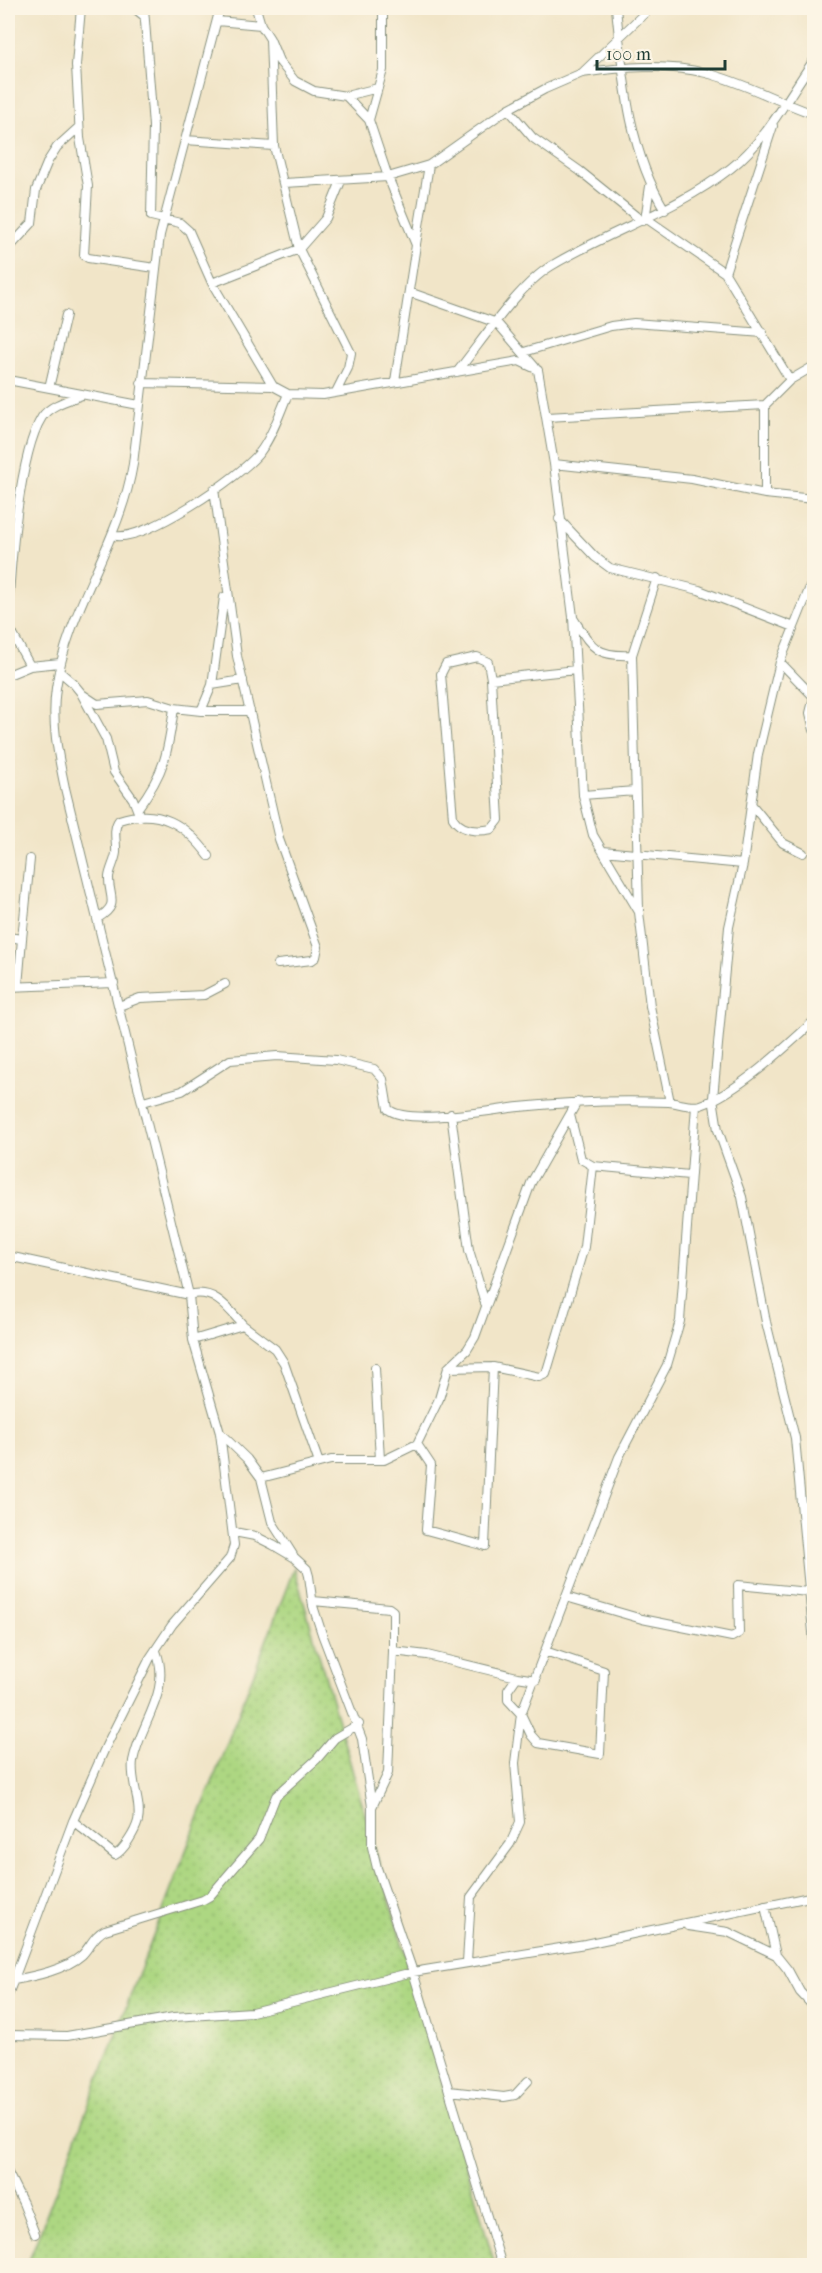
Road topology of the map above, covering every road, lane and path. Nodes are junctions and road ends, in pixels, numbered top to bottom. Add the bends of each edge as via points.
1 (81, 8) edge
2 (134, 8) edge
3 (220, 8) edge
4 (256, 8) edge
5 (383, 8) edge
6 (616, 8) edge
7 (650, 8) edge
8 (144, 12) edge
9 (217, 21) junction
10 (261, 25) junction
11 (619, 36) junction
12 (270, 39) junction
13 (814, 60) edge
14 (622, 68) junction
15 (582, 73) junction
16 (378, 88) junction
17 (346, 96) junction
18 (783, 103) junction
19 (508, 109) junction
20 (814, 114) edge
21 (369, 120) junction
22 (774, 121) junction
23 (79, 127) junction
24 (185, 140) junction
25 (274, 146) junction
26 (429, 165) junction
27 (388, 177) junction
28 (341, 181) junction
29 (284, 183) junction
30 (650, 186) junction
31 (664, 210) junction
32 (163, 220) junction
33 (645, 220) junction
34 (661, 226) junction
35 (416, 245) junction
36 (8, 249) edge
37 (300, 249) junction
38 (154, 268) junction
39 (725, 273) junction
40 (212, 283) junction
41 (409, 292) junction
42 (66, 315) dead end
43 (497, 323) junction
44 (763, 333) junction
45 (524, 352) junction
46 (814, 366) edge
47 (538, 370) junction
48 (457, 372) junction
49 (8, 380) edge
50 (790, 380) junction
51 (394, 381) junction
52 (141, 383) junction
53 (273, 386) junction
54 (49, 388) junction
55 (336, 392) junction
56 (288, 393) junction
57 (82, 395) junction
58 (139, 405) junction
59 (765, 405) junction
60 (547, 417) junction
61 (554, 464) junction
62 (214, 489) junction
63 (765, 494) junction
64 (814, 499) edge
65 (559, 519) junction
66 (112, 535) junction
67 (814, 577) edge
68 (657, 578) junction
69 (226, 587) junction
70 (8, 617) edge
71 (573, 617) junction
72 (794, 627) junction
73 (632, 655) junction
74 (780, 662) junction
75 (30, 666) junction
76 (59, 667) junction
77 (576, 670) junction
78 (8, 675) edge
79 (491, 679) junction
80 (243, 680) junction
81 (212, 685) junction
82 (82, 694) junction
83 (814, 697) edge
84 (174, 708) junction
85 (201, 711) junction
86 (250, 711) junction
87 (814, 730) edge
88 (635, 791) junction
89 (584, 795) junction
90 (752, 806) junction
91 (139, 813) junction
92 (603, 851) junction
93 (803, 853) dead end
94 (638, 855) junction
95 (209, 856) dead end
96 (30, 859) dead end
97 (743, 864) junction
98 (639, 912) junction
99 (98, 918) junction
100 (8, 937) edge
101 (22, 939) junction
102 (278, 964) dead end
103 (114, 983) junction
104 (225, 984) dead end
105 (18, 986) junction
106 (8, 987) edge
107 (119, 1006) junction
108 (814, 1021) edge
109 (713, 1098) junction
110 (577, 1101) junction
111 (143, 1102) junction
112 (670, 1102) junction
113 (696, 1106) junction
114 (451, 1114) junction
115 (570, 1115) junction
116 (593, 1166) junction
117 (689, 1175) junction
118 (8, 1256) edge
119 (189, 1295) junction
120 (485, 1303) junction
121 (243, 1325) junction
122 (193, 1340) junction
123 (493, 1367) junction
124 (375, 1368) dead end
125 (448, 1368) junction
126 (220, 1433) junction
127 (417, 1444) junction
128 (380, 1460) junction
129 (319, 1463) junction
130 (261, 1478) junction
131 (234, 1533) junction
132 (295, 1558) junction
133 (808, 1592) junction
134 (566, 1597) junction
135 (313, 1601) junction
136 (814, 1643) edge
137 (156, 1651) junction
138 (393, 1651) junction
139 (545, 1651) junction
140 (517, 1677) junction
141 (536, 1680) junction
142 (521, 1714) junction
143 (359, 1724) junction
144 (372, 1807) junction
145 (74, 1821) junction
146 (814, 1896) edge
147 (765, 1906) junction
148 (673, 1926) junction
149 (776, 1955) junction
150 (467, 1962) junction
151 (413, 1972) junction
152 (14, 1980) junction
153 (8, 1995) edge
154 (814, 2007) edge
155 (8, 2035) edge
156 (528, 2081) dead end
157 (449, 2091) junction
158 (8, 2173) edge
159 (35, 2234) dead end
160 (502, 2265) edge

1 - 23 street via 76,65
2 - 8 street
3 - 9 street
4 - 10 street
5 - 16 street via 385,54
6 - 11 street
7 - 11 street
8 - 32 street via 153,119 150,214
9 - 10 street
9 - 24 street
10 - 12 street
11 - 14 street
11 - 15 street
12 - 17 street via 279,61 295,81 314,91
12 - 25 street
13 - 18 street
14 - 15 street
14 - 18 street via 660,66 708,74
14 - 30 street
15 - 19 street
16 - 17 street
16 - 21 street
17 - 21 street
18 - 20 street
18 - 22 street
19 - 26 street
19 - 33 street via 533,138
21 - 27 street
22 - 31 street via 732,167
22 - 39 street
23 - 36 street via 48,161 36,189 32,223
23 - 38 street via 88,186 84,255
24 - 25 street
24 - 32 street
25 - 29 street
26 - 27 street
26 - 35 street
27 - 28 street
27 - 35 street
28 - 29 street
28 - 37 street via 326,218
29 - 37 street
30 - 31 street
30 - 33 street
31 - 33 street
31 - 34 street
32 - 38 street
32 - 40 street via 180,223 189,231
33 - 34 street
33 - 43 street via 550,267
34 - 39 street
35 - 41 street
37 - 40 street
37 - 55 street via 351,353
38 - 52 street
39 - 44 street
40 - 53 street
41 - 43 street
41 - 51 street
42 - 54 street
43 - 45 street
43 - 48 street
44 - 45 street via 634,323
44 - 50 street
45 - 47 street
46 - 50 street
47 - 48 street via 511,361
47 - 60 street
48 - 51 street
49 - 54 street
50 - 59 street
51 - 55 street
52 - 53 street
52 - 58 street
53 - 56 street
54 - 57 street
55 - 56 street
56 - 62 street via 262,450
57 - 58 street
57 - 70 street via 48,411 31,444 21,495
58 - 66 street via 129,483
59 - 60 street
59 - 63 street
60 - 61 street
61 - 63 street via 692,479
61 - 65 street
62 - 66 street via 160,524 126,537
62 - 69 street
63 - 64 street
65 - 68 street via 610,568
65 - 71 street
66 - 76 street via 76,615
67 - 72 street
68 - 72 street
68 - 73 street
69 - 80 street
69 - 81 street
70 - 75 street
71 - 73 street via 596,651
71 - 77 street
72 - 74 street
73 - 88 street
74 - 83 street
74 - 90 street via 760,744
75 - 76 street
75 - 78 street
76 - 82 street
76 - 99 street via 54,706 57,749
77 - 79 street
77 - 89 street
79 - 79 street via 488,662 477,657 446,664 441,674 453,818 457,825 467,829 492,829 499,819
80 - 81 street
80 - 86 street
81 - 85 street
82 - 84 street via 97,704 148,700
82 - 91 street via 106,739 114,772
83 - 87 street via 810,713
84 - 85 street
84 - 91 street via 160,775
85 - 86 street
86 - 102 street via 279,839 318,947 312,960
88 - 89 street
88 - 94 street
89 - 92 street via 588,821
90 - 93 street via 783,843
90 - 97 street
91 - 95 street via 173,821 194,836
91 - 99 street via 117,824 116,851 109,875 112,903
92 - 94 street
92 - 98 street
94 - 97 street
94 - 98 street
96 - 101 street
97 - 109 street via 729,927
98 - 112 street via 650,1006
99 - 103 street
100 - 101 street
101 - 105 street
103 - 105 street
103 - 107 street
104 - 107 street via 204,995 140,998
105 - 106 street
107 - 111 street
108 - 109 street via 781,1053
109 - 113 street
109 - 133 street via 718,1130 742,1197 766,1322 795,1438
110 - 112 street
110 - 114 street
110 - 115 street
111 - 114 street via 182,1091 230,1060 277,1056 358,1064 381,1074 392,1112 415,1116
111 - 119 street
112 - 113 street
113 - 117 street
114 - 120 street via 469,1250
115 - 116 street via 581,1159
115 - 120 street via 531,1183
116 - 117 street
116 - 123 street via 584,1247 546,1374 539,1377
117 - 134 street via 680,1322 675,1343 622,1450
118 - 119 street
119 - 121 street via 200,1292 212,1296
119 - 122 street
120 - 125 street via 471,1344
121 - 122 street
121 - 129 street via 282,1358
122 - 126 street
123 - 125 street
123 - 127 street via 485,1545 426,1530 431,1465
124 - 128 street
125 - 127 street via 439,1399
126 - 130 street
126 - 131 street
127 - 128 street
128 - 129 street
129 - 130 street
130 - 132 street via 272,1522
131 - 132 street via 255,1536
131 - 137 street via 230,1558 172,1624
132 - 135 street via 307,1569
133 - 134 street via 738,1585 739,1633 732,1637 631,1617
133 - 136 street
134 - 139 street
135 - 138 street via 389,1608 393,1611
135 - 143 street via 330,1657
137 - 145 street via 106,1746
137 - 145 street via 162,1665 160,1686 133,1764 137,1823 115,1855
138 - 140 street via 427,1655
138 - 144 street via 388,1773
139 - 141 street
139 - 142 street via 604,1671 600,1754 538,1743
140 - 141 street
140 - 142 street via 508,1696
141 - 142 street
142 - 150 street via 515,1763 520,1822 510,1844 471,1897
143 - 144 street
143 - 152 street via 335,1738 276,1796 259,1839 210,1896 100,1932 79,1957
144 - 151 street via 373,1852
145 - 152 street
146 - 147 street
147 - 148 street
147 - 149 street
148 - 149 street via 728,1932
148 - 150 street
149 - 154 street
150 - 151 street
151 - 155 street via 252,2012 174,2017 68,2036
151 - 157 street
152 - 153 street
156 - 157 street via 515,2095 504,2097
157 - 160 street
158 - 159 street

